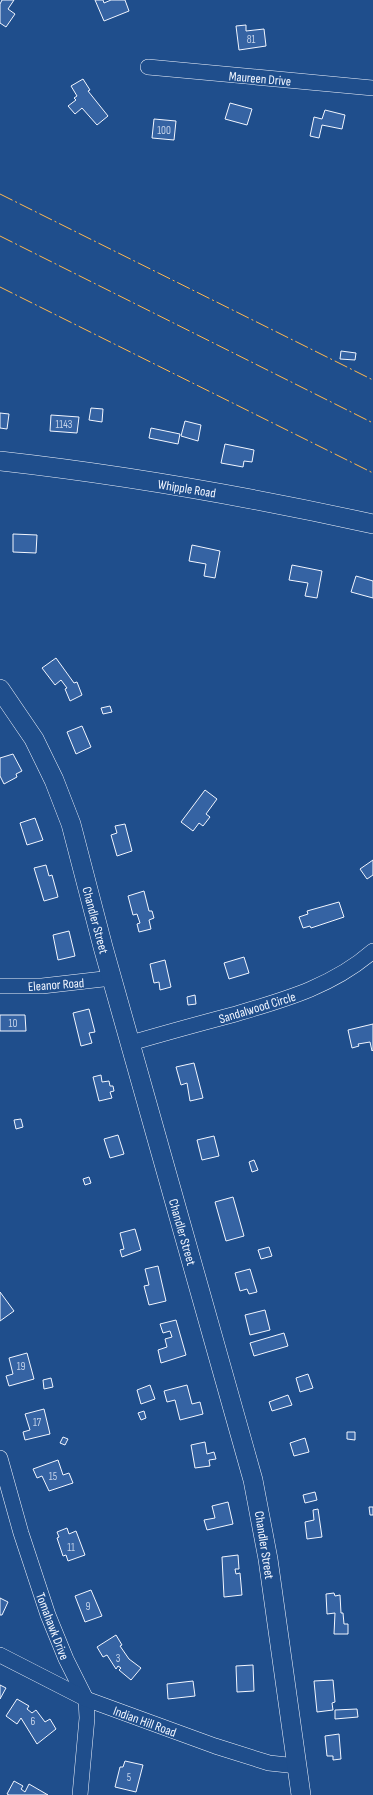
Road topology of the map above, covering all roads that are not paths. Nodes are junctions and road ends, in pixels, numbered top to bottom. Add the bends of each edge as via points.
1 (148, 68) dead end
2 (373, 88) edge
3 (0, 461) edge
4 (373, 524) edge
5 (0, 689) edge
6 (373, 951) edge
7 (112, 978) junction
8 (0, 986) edge
9 (131, 1043) junction
10 (0, 1458) edge
11 (0, 1655) edge
12 (86, 1699) junction
13 (297, 1766) junction
14 (80, 1795) edge
15 (301, 1795) edge

1 - 2 street, Maureen Drive
3 - 4 main road, Whipple Road via 241,496
5 - 7 main road, Chandler Street via 34,739 54,780 71,824
6 - 9 street, Sandalwood Circle via 336,978 287,999
7 - 8 street, Eleanor Road via 42,986
7 - 9 main road, Chandler Street
9 - 13 main road, Chandler Street via 254,1480 268,1559
10 - 12 street, Tomahawk Drive via 48,1615
11 - 12 street, Indian Hill Road
12 - 13 street, Indian Hill Road via 263,1761
12 - 14 street, Tomahawk Drive via 87,1718
13 - 15 main road, Chandler Street

